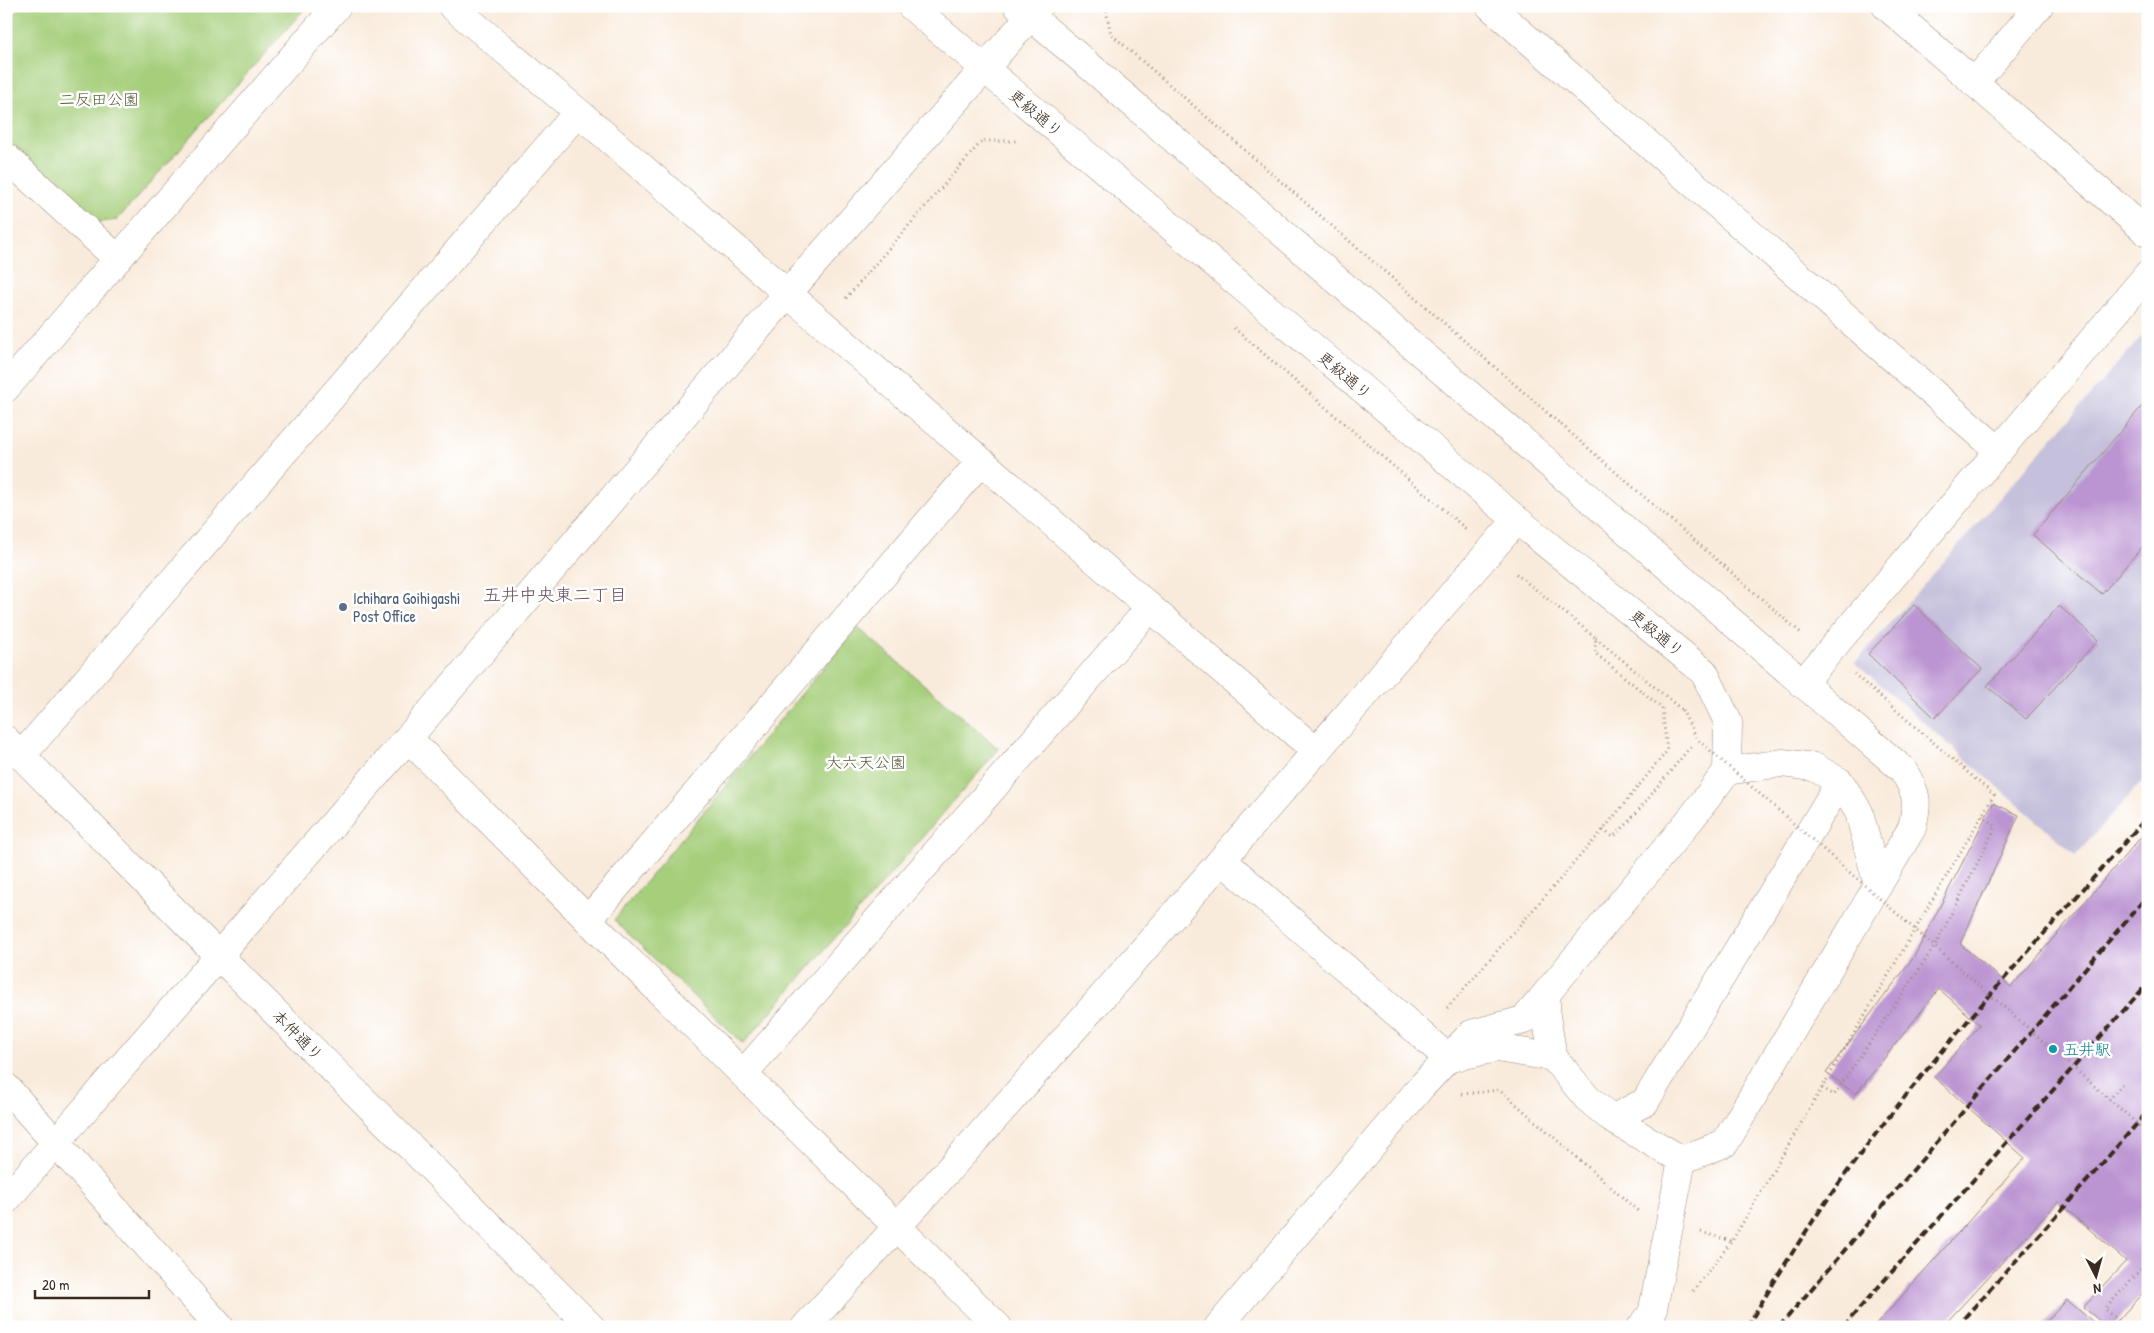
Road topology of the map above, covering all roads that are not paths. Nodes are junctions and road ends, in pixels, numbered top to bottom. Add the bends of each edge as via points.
1 (337, 6) edge
2 (452, 6) edge
3 (910, 6) edge
4 (1490, 6) edge
5 (1886, 6) edge
6 (2039, 6) edge
7 (1029, 10) edge
8 (984, 69) junction
9 (1974, 83) junction
10 (578, 112) junction
11 (6, 157) edge
12 (2148, 233) edge
13 (118, 258) junction
14 (2148, 274) edge
15 (788, 293) junction
16 (6, 388) edge
17 (1998, 450) junction
18 (981, 461) junction
19 (1517, 520) junction
20 (1149, 609) junction
21 (1802, 684) junction
22 (408, 738) junction
23 (14, 748) edge
24 (1316, 752) junction
25 (1727, 770) junction
26 (1840, 782) junction
27 (1222, 860) junction
28 (1878, 886) junction
29 (588, 920) junction
30 (219, 956) junction
31 (1546, 994) junction
32 (1553, 1057) junction
33 (1448, 1058) junction
34 (743, 1074) junction
35 (6, 1087) edge
36 (1612, 1119) junction
37 (56, 1144) junction
38 (1682, 1160) junction
39 (6, 1200) edge
40 (898, 1227) junction
41 (220, 1327) edge
42 (591, 1327) edge
43 (804, 1327) edge
44 (998, 1327) edge
45 (1218, 1327) edge
46 (1641, 1327) edge

1 - 13 street
2 - 10 street
3 - 8 street, 更級通り
4 - 17 street
5 - 9 street
6 - 9 street
7 - 8 street
7 - 21 street
8 - 15 street
8 - 19 street, 更級通り
9 - 12 street
10 - 15 street
10 - 23 street
11 - 13 street
13 - 16 street
14 - 17 street
15 - 18 street
15 - 22 street
17 - 21 street
18 - 20 street
18 - 29 street
19 - 24 street
19 - 25 street, 更級通り via 1704,672 1728,722
20 - 24 street
20 - 34 street
21 - 28 street via 1904,770 1914,789 1917,805 1912,828
22 - 29 street
22 - 30 street
23 - 30 street, 本仲通り
24 - 27 street
25 - 26 street via 1782,763 1814,767
25 - 31 street
26 - 28 street via 1859,812
26 - 36 street via 1645,1102
27 - 33 street
27 - 40 street
28 - 38 street via 1725,1143
29 - 34 street
30 - 37 street
30 - 42 street, 本仲通り
31 - 32 street
31 - 33 street via 1524,1020 1471,1034
32 - 33 street via 1496,1048
32 - 36 street via 1586,1098
33 - 45 street
34 - 40 street
35 - 37 street
36 - 38 street
37 - 39 street
37 - 41 street
38 - 46 street via 1652,1314
40 - 43 street
40 - 44 street

